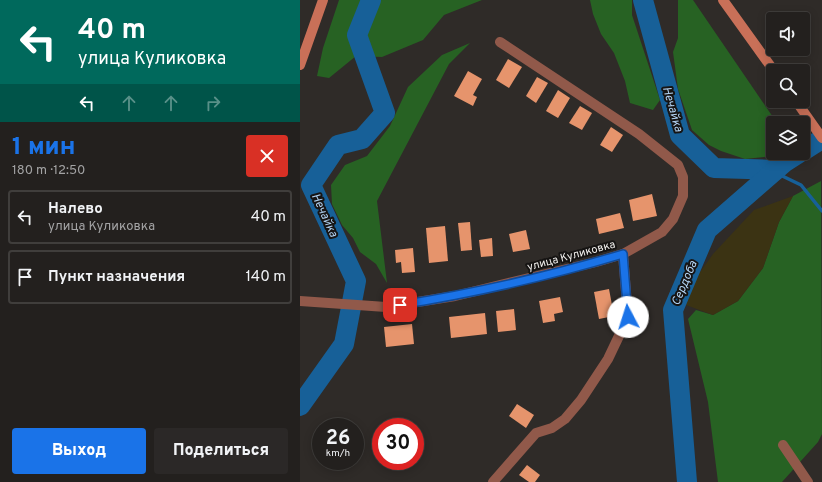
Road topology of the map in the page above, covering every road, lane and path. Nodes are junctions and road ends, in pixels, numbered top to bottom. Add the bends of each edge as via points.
1 (323, 0) edge
2 (723, 0) edge
3 (500, 42) dead end
4 (769, 64) edge
5 (300, 65) edge
6 (801, 108) edge
7 (822, 138) edge
8 (623, 254) junction
9 (300, 301) edge
10 (783, 445) dead end
11 (493, 482) edge
12 (808, 482) edge

1 - 5 street
2 - 4 street
3 - 8 street, улица Куликовка via 639,134 678,164 683,177 683,196 673,219 662,232
6 - 7 street
8 - 9 street, улица Куликовка via 455,296 386,307
8 - 11 street via 628,317 608,359 581,400 564,419 552,428 536,433
10 - 12 street

